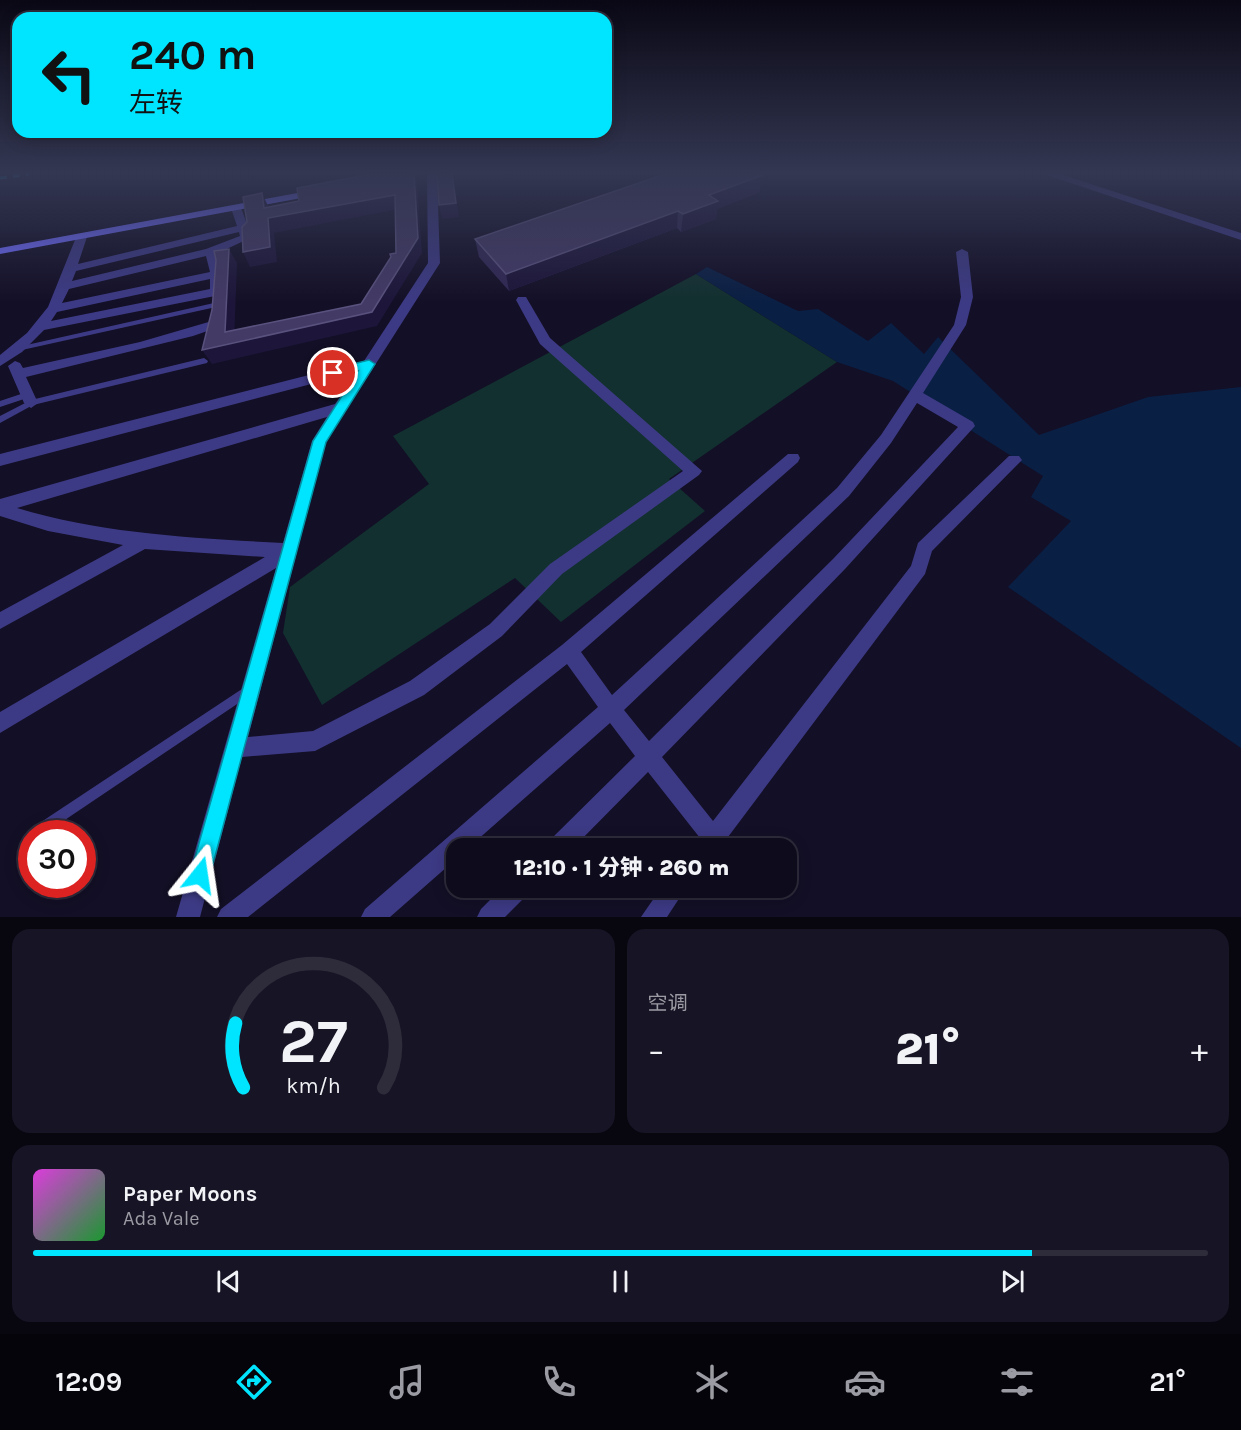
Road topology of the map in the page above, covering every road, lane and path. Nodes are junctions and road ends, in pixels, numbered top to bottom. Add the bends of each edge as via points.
1 (189, 217) edge
2 (240, 217) edge
3 (433, 217) edge
4 (1179, 217) edge
5 (244, 227) junction
6 (81, 237) junction
7 (1241, 237) edge
8 (0, 251) edge
9 (210, 252) junction
10 (962, 252) dead end
11 (71, 269) junction
12 (216, 274) junction
13 (66, 286) junction
14 (215, 298) junction
15 (522, 300) dead end
16 (54, 309) junction
17 (40, 327) junction
18 (212, 330) joint
19 (10, 355) edge
20 (204, 361) edge
21 (369, 364) junction
22 (18, 374) junction
23 (913, 394) junction
24 (29, 399) junction
25 (0, 404) edge
26 (340, 408) junction
27 (0, 420) edge
28 (793, 458) dead end
29 (0, 460) edge
30 (1014, 460) dead end
31 (0, 508) edge
32 (144, 541) junction
33 (289, 551) junction
34 (0, 621) edge
35 (570, 651) junction
36 (251, 688) junction
37 (611, 709) junction
38 (0, 723) edge
39 (235, 748) junction
40 (649, 756) junction
41 (54, 820) edge
42 (568, 838) edge
43 (705, 838) edge
44 (714, 838) edge
45 (508, 898) edge
46 (667, 898) edge
47 (188, 917) edge
48 (230, 917) edge
49 (373, 917) edge
50 (489, 917) edge
51 (653, 917) edge

1 - 6 street
2 - 5 street
3 - 21 street via 434,263
4 - 7 street
5 - 9 street via 246,237
5 - 11 street
6 - 8 street
6 - 11 street
9 - 12 street
9 - 13 street
10 - 23 street via 967,297 960,325
11 - 13 street
12 - 14 street
12 - 16 street
13 - 16 street
14 - 17 street
14 - 18 lane
14 - 19 lane
15 - 39 street via 544,341 694,471 556,569 496,630 417,688 315,741
16 - 17 street
17 - 19 street
18 - 22 street
19 - 22 street
20 - 24 lane
21 - 26 street
21 - 29 street
22 - 24 street
23 - 37 street via 886,439 843,492
23 - 40 street via 969,426
24 - 25 lane
24 - 27 lane
26 - 31 street
26 - 33 street via 319,441
28 - 35 street
30 - 44 street via 924,548 919,569
31 - 32 street via 48,524
32 - 33 street
32 - 34 street
33 - 36 street
33 - 38 street
35 - 37 street
35 - 48 street
36 - 39 street
36 - 41 lane
37 - 40 street
37 - 49 street
39 - 47 street
40 - 42 street
40 - 43 street
45 - 50 street
46 - 51 street

